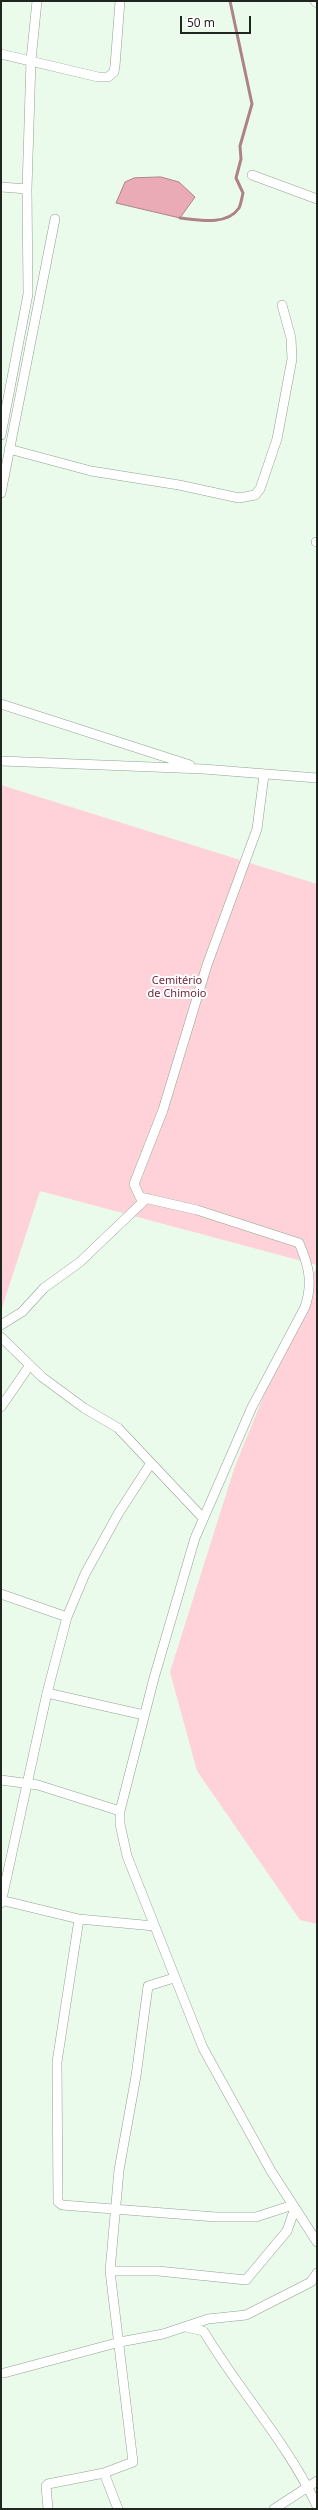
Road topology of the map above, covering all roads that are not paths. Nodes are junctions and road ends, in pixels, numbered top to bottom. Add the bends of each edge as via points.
1 (37, 1) edge
2 (120, 1) edge
3 (1, 54) edge
4 (31, 60) junction
5 (252, 175) dead end
6 (1, 188) edge
7 (27, 189) junction
8 (317, 199) edge
9 (55, 219) dead end
10 (282, 304) dead end
11 (1, 435) edge
12 (10, 449) junction
13 (1, 493) edge
14 (1, 704) edge
15 (1, 761) edge
16 (203, 769) junction
17 (264, 774) junction
18 (317, 778) edge
19 (147, 1198) junction
20 (1, 1325) edge
21 (1, 1337) edge
22 (30, 1365) junction
23 (1, 1407) edge
24 (151, 1463) junction
25 (203, 1518) junction
26 (1, 1594) edge
27 (67, 1617) junction
28 (47, 1693) junction
29 (144, 1715) junction
30 (1, 1780) edge
31 (27, 1782) junction
32 (120, 1810) junction
33 (2, 1901) edge
34 (79, 1919) junction
35 (154, 1926) junction
36 (174, 1978) junction
37 (294, 2207) junction
38 (115, 2208) junction
39 (317, 2242) edge
40 (110, 2271) junction
41 (317, 2274) edge
42 (185, 2327) junction
43 (120, 2342) junction
44 (4, 2373) dead end
45 (104, 2473) junction
46 (317, 2481) edge
47 (308, 2487) junction
48 (317, 2506) edge
49 (48, 2509) edge
50 (118, 2509) edge
51 (274, 2509) edge

1 - 4 street
2 - 4 street via 115,66 114,72 108,77 98,77
3 - 4 street
4 - 7 street
5 - 8 street
6 - 7 street
7 - 11 street via 28,294
9 - 12 street
10 - 12 street via 292,343 292,359 277,438 260,489 255,495 239,498 179,485 107,474
12 - 13 street
14 - 16 street
15 - 16 street
16 - 17 street
17 - 18 street
17 - 19 street via 257,829 208,965 163,1110 134,1184 140,1197
19 - 20 street via 80,1262 44,1288 22,1312
19 - 25 street via 197,1210 299,1243 310,1271 309,1295 305,1307 252,1407
21 - 22 street
22 - 23 street
22 - 24 street via 70,1398 118,1428
24 - 25 street
24 - 27 street via 85,1574
25 - 29 street
26 - 27 street
27 - 28 street
28 - 29 street
28 - 31 street
29 - 32 street
30 - 31 street
31 - 32 street
31 - 33 street
32 - 35 street via 120,1824 127,1856
33 - 34 street
34 - 35 street
34 - 38 street via 57,2062 56,2198 62,2205
35 - 36 street
36 - 37 street via 203,2048 261,2155
36 - 38 street via 148,1986
37 - 38 street via 256,2217 216,2217
37 - 39 street
37 - 40 street via 287,2231 246,2280 158,2271
38 - 40 street
40 - 43 street
41 - 42 street via 305,2285 246,2315 208,2319
42 - 43 street
42 - 47 street via 203,2331
43 - 44 street
43 - 45 street via 133,2462
45 - 49 street via 48,2484
45 - 50 street
46 - 47 street
47 - 48 street
47 - 51 street

